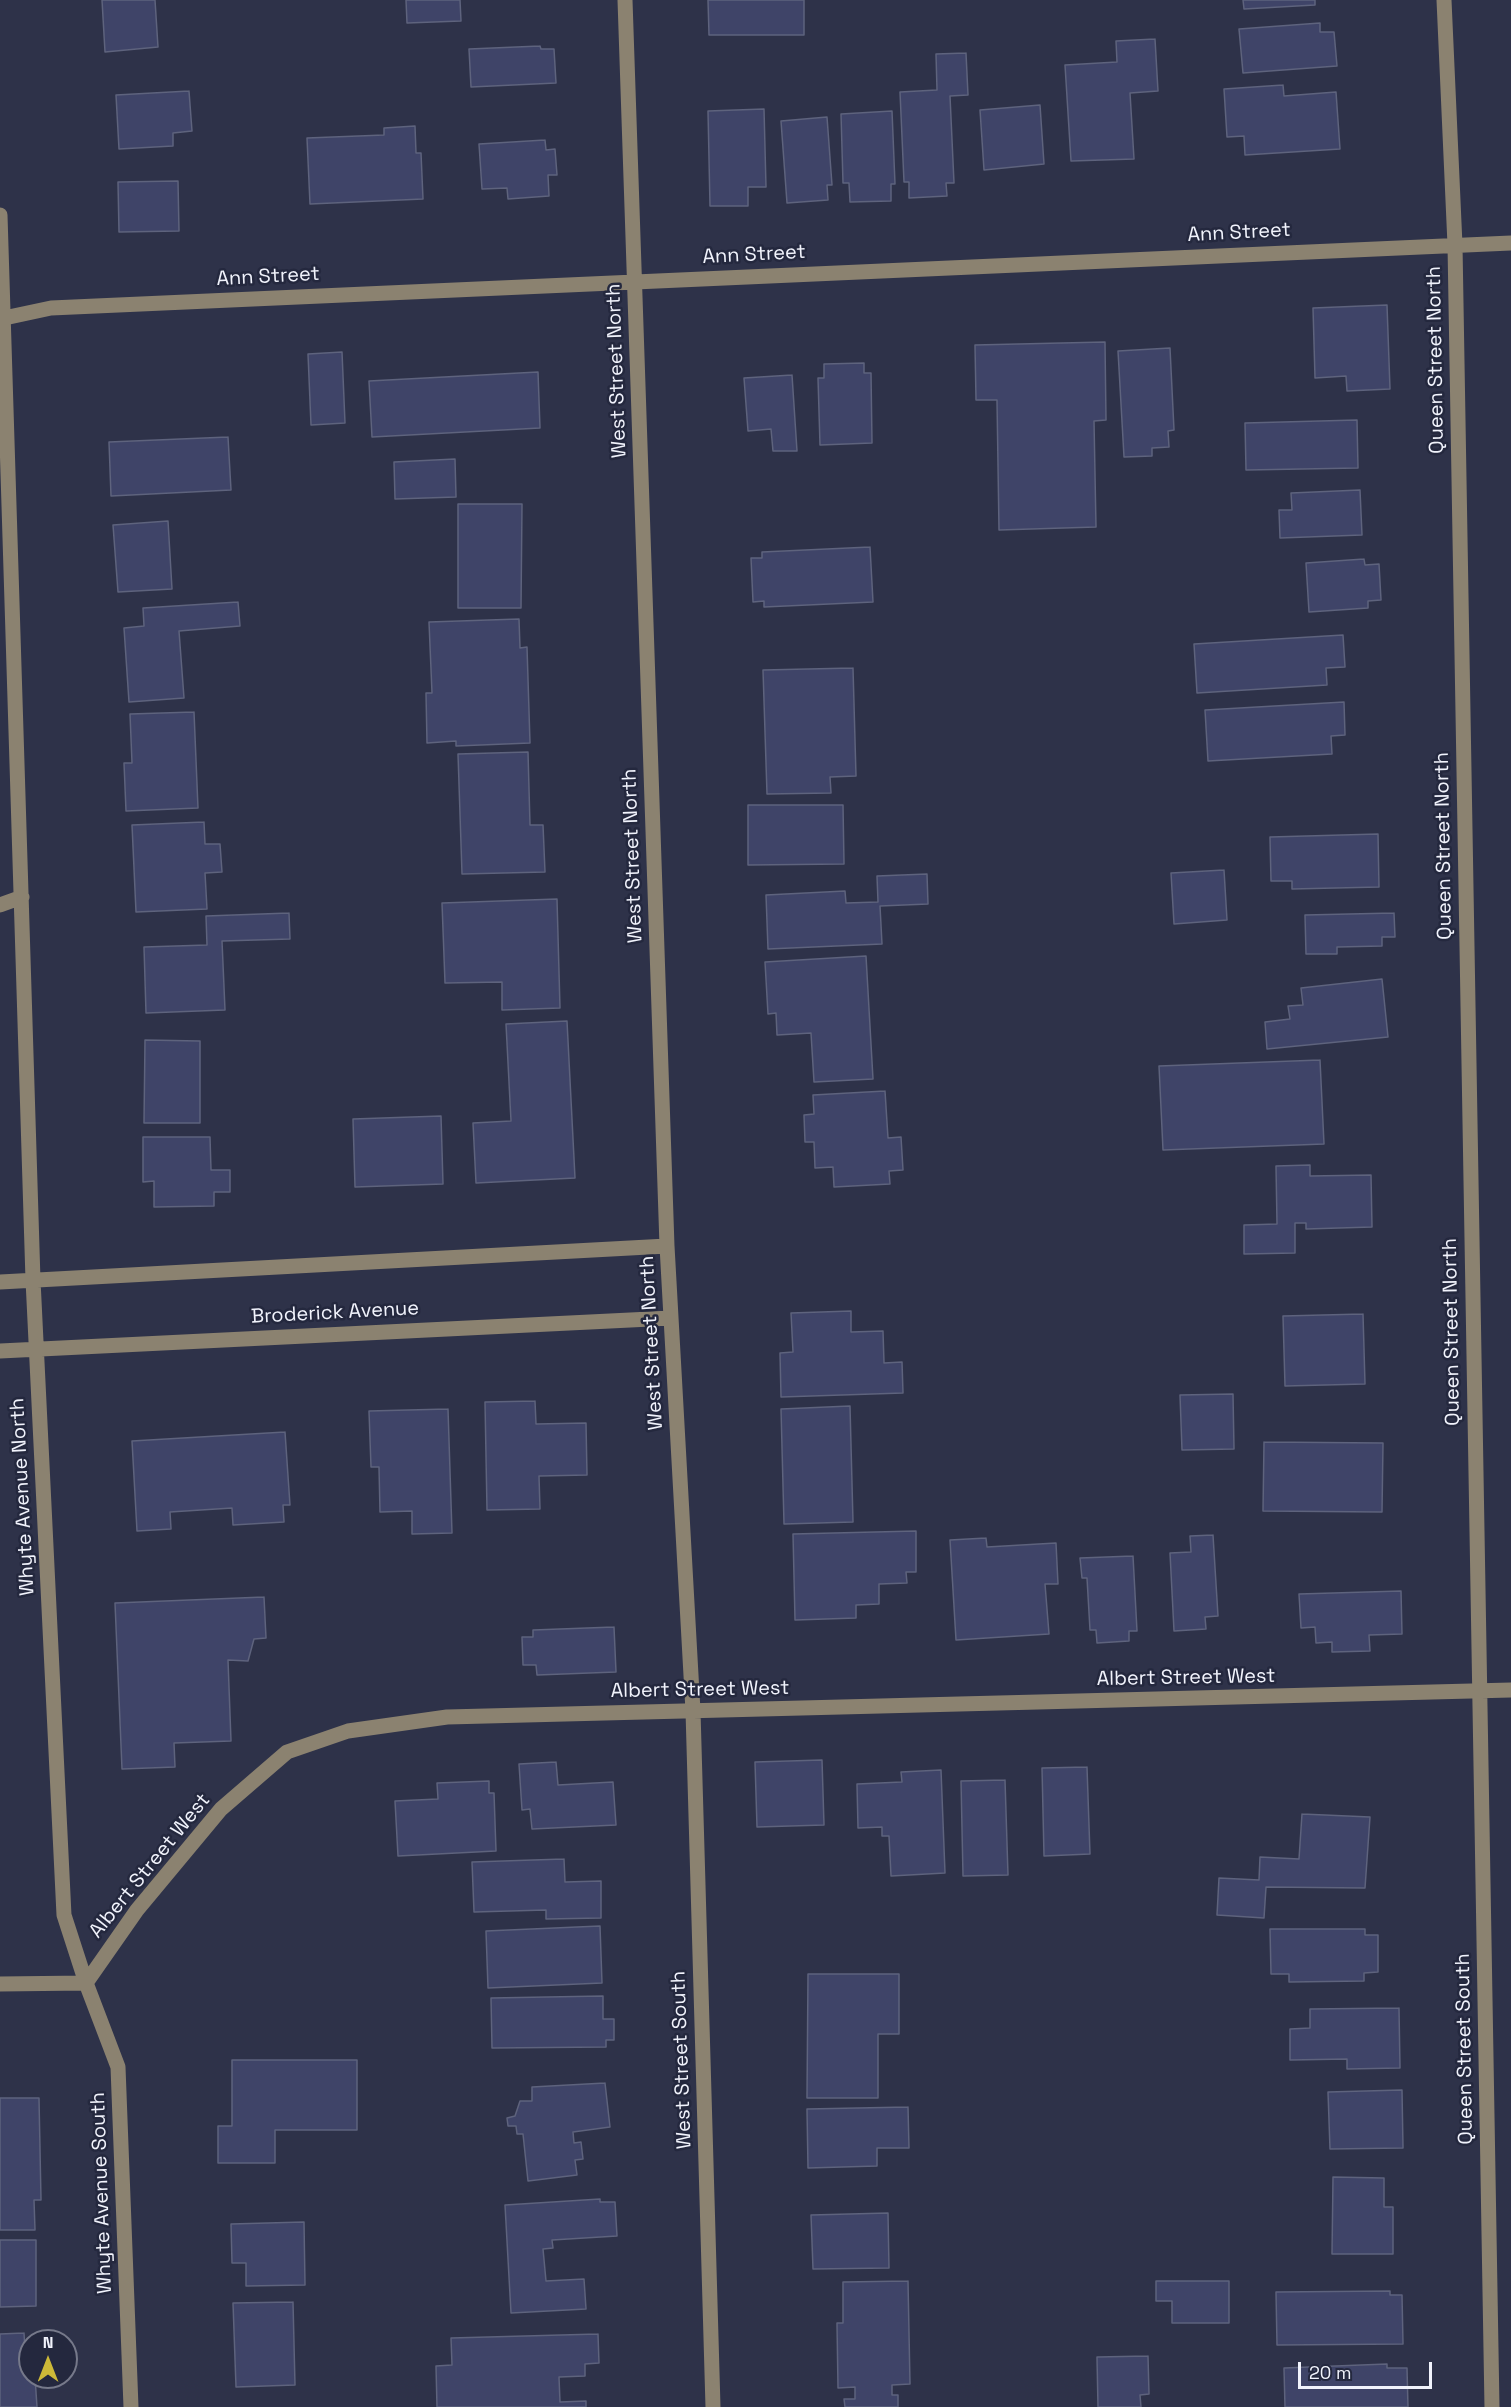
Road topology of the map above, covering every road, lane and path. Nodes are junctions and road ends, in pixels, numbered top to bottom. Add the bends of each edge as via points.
1 (625, 0) edge
2 (1444, 0) edge
3 (0, 215) edge
4 (1511, 243) edge
5 (1455, 245) junction
6 (635, 282) junction
7 (2, 319) edge
8 (22, 897) junction
9 (0, 905) edge
10 (667, 1246) junction
11 (33, 1280) junction
12 (0, 1282) edge
13 (672, 1318) junction
14 (37, 1349) junction
15 (0, 1351) edge
16 (1511, 1690) edge
17 (1479, 1691) junction
18 (693, 1711) junction
19 (86, 1983) junction
20 (0, 1984) edge
21 (131, 2407) edge
22 (713, 2407) edge
23 (1492, 2407) edge

1 - 6 street, West Street North
2 - 5 street, Queen Street North
3 - 7 street, Whyte Avenue North
4 - 5 street, Ann Street
5 - 6 street, Ann Street
5 - 17 street, Queen Street North
6 - 7 street, Ann Street via 51,308
6 - 10 street, West Street North
7 - 8 street, Whyte Avenue North
8 - 9 street
8 - 11 street, Whyte Avenue North
10 - 11 street
10 - 13 street, West Street North
11 - 12 street
11 - 14 street, Whyte Avenue North
13 - 14 street, Broderick Avenue
13 - 18 street, West Street North
14 - 15 street, Broderick Avenue
14 - 19 street, Whyte Avenue North via 64,1915
16 - 17 street, Albert Street West
17 - 18 street, Albert Street West
17 - 23 street, Queen Street South
18 - 19 street, Albert Street West via 447,1717 348,1731 287,1752 221,1809 137,1910
18 - 22 street, West Street South
19 - 20 street
19 - 21 street, Whyte Avenue South via 118,2067

